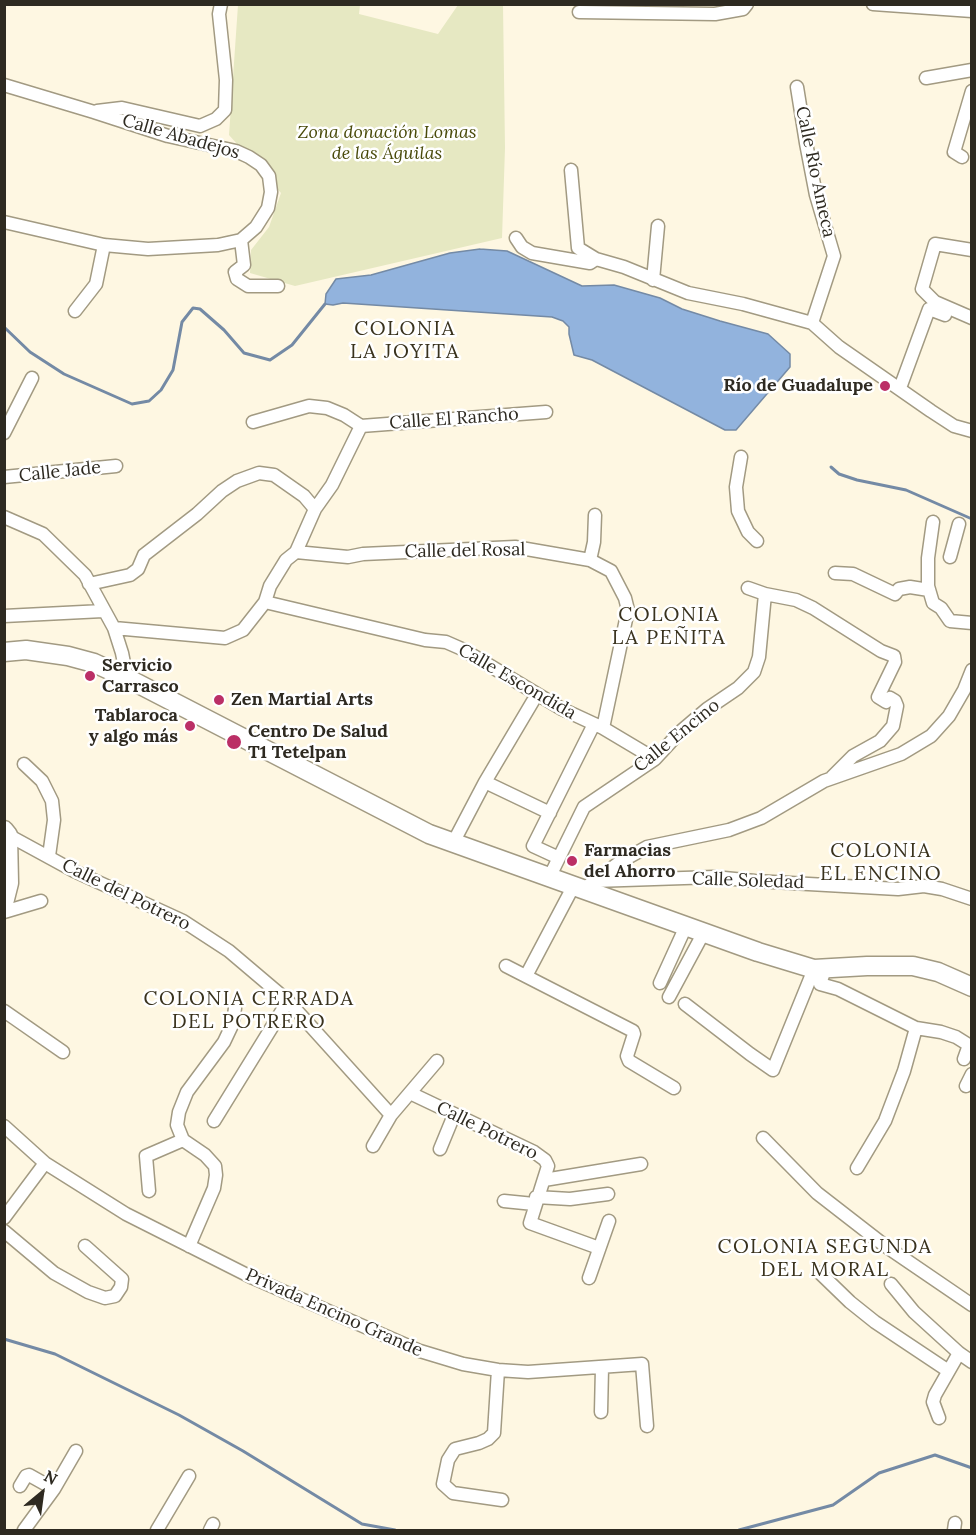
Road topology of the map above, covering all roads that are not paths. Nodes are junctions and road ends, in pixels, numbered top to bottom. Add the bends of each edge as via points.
1 (221, 4) edge
2 (747, 4) edge
3 (873, 4) edge
4 (912, 5) edge
5 (972, 10) edge
6 (579, 12) dead end
7 (972, 70) edge
8 (926, 78) dead end
9 (4, 85) edge
10 (797, 87) dead end
11 (972, 92) edge
12 (94, 112) junction
13 (962, 154) edge
14 (571, 170) dead end
15 (4, 222) edge
16 (658, 226) dead end
17 (516, 238) dead end
18 (241, 240) junction
19 (104, 245) junction
20 (972, 250) edge
21 (596, 259) junction
22 (653, 280) junction
23 (278, 286) dead end
24 (75, 311) dead end
25 (972, 318) edge
26 (812, 323) junction
27 (972, 324) edge
28 (32, 378) dead end
29 (900, 388) junction
30 (546, 412) dead end
31 (253, 422) dead end
32 (361, 426) junction
33 (972, 431) edge
34 (4, 433) edge
35 (741, 457) dead end
36 (116, 466) dead end
37 (4, 477) edge
38 (315, 509) junction
39 (595, 516) dead end
40 (4, 517) edge
41 (933, 522) dead end
42 (959, 524) dead end
43 (756, 541) dead end
44 (296, 552) junction
45 (950, 557) dead end
46 (590, 560) junction
47 (835, 573) dead end
48 (89, 584) junction
49 (748, 588) dead end
50 (929, 590) junction
51 (765, 594) junction
52 (265, 602) junction
53 (103, 611) junction
54 (4, 616) edge
55 (972, 622) edge
56 (114, 628) junction
57 (4, 652) edge
58 (972, 670) edge
59 (127, 678) junction
60 (533, 701) dead end
61 (598, 726) junction
62 (655, 759) junction
63 (24, 764) dead end
64 (829, 780) junction
65 (485, 782) junction
66 (550, 813) junction
67 (6, 832) edge
68 (453, 843) junction
69 (49, 856) junction
70 (559, 858) junction
71 (549, 879) junction
72 (583, 886) junction
73 (972, 899) edge
74 (41, 901) dead end
75 (4, 903) edge
76 (4, 912) edge
77 (686, 926) junction
78 (704, 932) junction
79 (506, 966) dead end
80 (820, 969) junction
81 (526, 976) junction
82 (660, 983) dead end
83 (972, 987) edge
84 (669, 997) dead end
85 (288, 1001) junction
86 (685, 1004) dead end
87 (235, 1008) dead end
88 (4, 1011) edge
89 (916, 1029) junction
90 (970, 1046) edge
91 (63, 1052) dead end
92 (964, 1059) dead end
93 (437, 1061) dead end
94 (972, 1074) edge
95 (966, 1086) dead end
96 (674, 1088) dead end
97 (410, 1093) junction
98 (391, 1115) junction
99 (454, 1115) junction
100 (214, 1121) dead end
101 (4, 1126) edge
102 (763, 1138) dead end
103 (183, 1140) junction
104 (373, 1146) dead end
105 (440, 1149) dead end
106 (45, 1163) junction
107 (641, 1164) dead end
108 (857, 1168) dead end
109 (544, 1180) junction
110 (149, 1191) dead end
111 (608, 1194) dead end
112 (504, 1201) dead end
113 (535, 1201) junction
114 (4, 1218) edge
115 (609, 1221) dead end
116 (4, 1231) edge
117 (85, 1246) dead end
118 (189, 1246) junction
119 (599, 1248) junction
120 (820, 1273) dead end
121 (589, 1278) dead end
122 (891, 1284) dead end
123 (972, 1305) edge
124 (959, 1353) junction
125 (972, 1362) edge
126 (602, 1368) junction
127 (498, 1370) junction
128 (948, 1370) junction
129 (601, 1412) dead end
130 (939, 1418) dead end
131 (647, 1426) dead end
132 (76, 1451) dead end
133 (189, 1476) dead end
134 (20, 1486) dead end
135 (54, 1489) junction
136 (502, 1500) dead end
137 (24, 1530) edge
138 (157, 1530) edge

1 - 12 street via 225,110 216,119 200,126 122,108
2 - 6 street via 743,9 714,14
3 - 4 street
4 - 5 street
7 - 8 street
9 - 12 street, Calle Abadejos
10 - 26 street, Calle Río Ameca via 816,195 834,256
11 - 13 street
12 - 18 street, Calle Abadejos via 168,136 236,151 261,165 269,176 268,208 256,228
14 - 21 street via 578,248
15 - 19 street
16 - 22 street
17 - 21 street via 532,253 590,263
18 - 19 street via 148,249
18 - 23 street via 244,265 235,272 237,279 248,286
19 - 24 street via 96,284
20 - 25 street via 935,244 922,289 934,302
21 - 22 street
22 - 26 street
26 - 29 street via 839,347
27 - 29 street via 929,309
28 - 34 street
29 - 33 street via 954,426
30 - 32 street, Calle El Rancho
31 - 32 street via 309,406 327,408
32 - 38 street via 332,485
35 - 43 street via 736,487 738,511
36 - 37 street, Calle Jade
38 - 44 street
38 - 48 street via 274,475 259,473 222,491 144,555 138,569 130,575
39 - 46 street
40 - 48 street via 43,534 85,575
41 - 50 street
42 - 45 street
44 - 46 street, Calle del Rosal via 348,557 515,547
44 - 52 street via 286,560
46 - 61 street, Calle del Rosal via 611,571 628,610
47 - 50 street via 853,574 895,594 910,587
48 - 53 street
49 - 51 street
50 - 55 street via 933,603 950,621
51 - 62 street, Calle Encino via 754,672 680,732
51 - 64 street via 813,608 894,656 895,662 878,697 886,702 890,698 895,701 893,726 880,741 854,756
52 - 56 street via 243,630 225,638
52 - 61 street, Calle Escondida via 446,642
53 - 54 street
53 - 56 street
56 - 59 street
57 - 59 main road via 26,650 68,656
58 - 64 street via 949,716 931,736 892,758
59 - 68 main road via 418,829
60 - 65 street
61 - 62 street, Calle Escondida
61 - 66 street, Calle del Rosal
62 - 70 street, Calle Encino via 584,807
63 - 69 street via 42,780 51,801 54,820
64 - 72 street via 740,826 647,847
65 - 66 street
65 - 68 street
66 - 70 street, Calle del Rosal via 533,846
67 - 69 street, Calle del Potrero
67 - 75 main road via 9,883
68 - 71 main road
69 - 85 street, Calle del Potrero via 183,921 229,951
70 - 71 street, Calle Encino
71 - 72 main road
72 - 73 street, Calle Soledad via 714,877 898,889 924,886
72 - 77 main road
72 - 81 street
74 - 76 street
77 - 78 main road
77 - 82 street
78 - 80 main road
78 - 84 street
79 - 81 street
80 - 83 main road via 913,966
80 - 86 street via 773,1070
80 - 89 street via 820,984 838,988
81 - 96 street via 633,1031 627,1059
85 - 98 street, Calle del Potrero
85 - 100 street
87 - 103 street via 224,1042 187,1092 179,1112 177,1125
88 - 91 street
89 - 90 street via 941,1032
89 - 108 street via 885,1121
90 - 92 street
93 - 97 street
94 - 95 street
97 - 98 street
97 - 99 street, Calle Potrero
98 - 104 street
99 - 105 street
99 - 109 street, Calle Potrero via 534,1152 548,1166
101 - 106 street, Privada Encino Grande
102 - 123 street via 817,1193
103 - 110 street via 146,1156
103 - 118 street via 205,1155 215,1166 216,1175
106 - 114 street
106 - 118 street, Privada Encino Grande via 126,1214
107 - 109 street
109 - 113 street
111 - 113 street
112 - 113 street
113 - 119 street via 530,1224
115 - 119 street
116 - 117 street via 54,1273 88,1292 105,1298 116,1296 122,1279
118 - 127 street, Privada Encino Grande via 420,1351
119 - 121 street
120 - 128 street via 875,1322
122 - 124 street via 914,1312
124 - 125 street
124 - 128 street
126 - 127 street, Privada Encino Grande
126 - 129 street
126 - 131 street, Privada Encino Grande via 642,1364
127 - 136 street via 494,1432 479,1443 455,1449 448,1460 443,1485 453,1493
128 - 130 street via 933,1402
132 - 135 street
133 - 138 street
134 - 135 street via 28,1475
135 - 137 street

